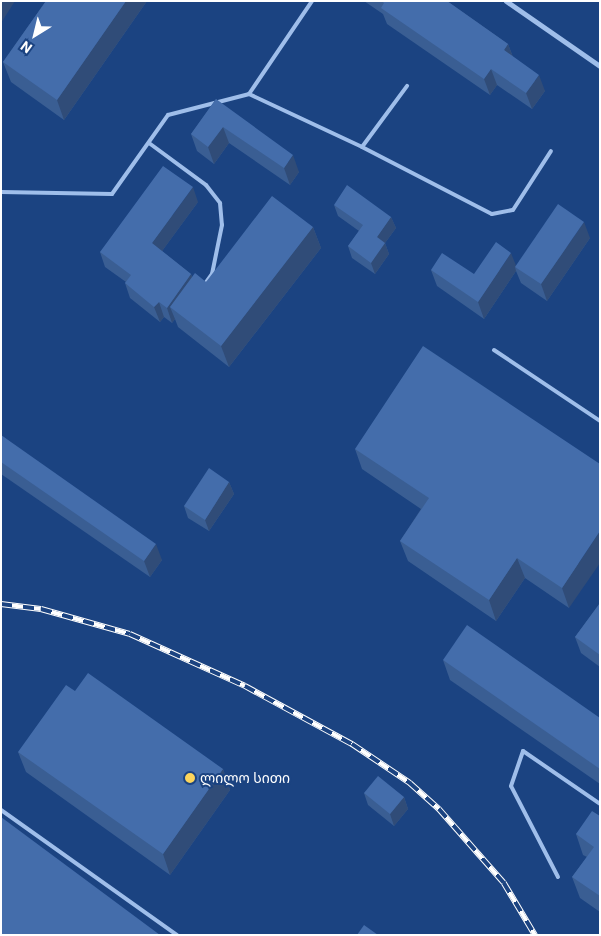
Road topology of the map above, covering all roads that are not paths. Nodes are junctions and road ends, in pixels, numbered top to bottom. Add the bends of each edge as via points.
1 (312, 1) edge
2 (506, 1) edge
3 (600, 66) edge
4 (407, 86) dead end
5 (249, 94) junction
6 (149, 143) junction
7 (362, 147) junction
8 (551, 151) dead end
9 (1, 192) edge
10 (201, 288) edge
11 (494, 350) dead end
12 (600, 421) edge
13 (600, 804) edge
14 (1, 810) edge
15 (558, 877) dead end
16 (177, 935) edge

1 - 5 lane
2 - 3 street
4 - 7 lane
5 - 6 lane via 168,115
5 - 7 lane
6 - 9 lane via 112,194
6 - 10 lane via 206,185 220,203 222,225 212,274
7 - 8 lane via 492,214 513,210
11 - 12 lane
13 - 15 lane via 523,751 511,786
14 - 16 lane

